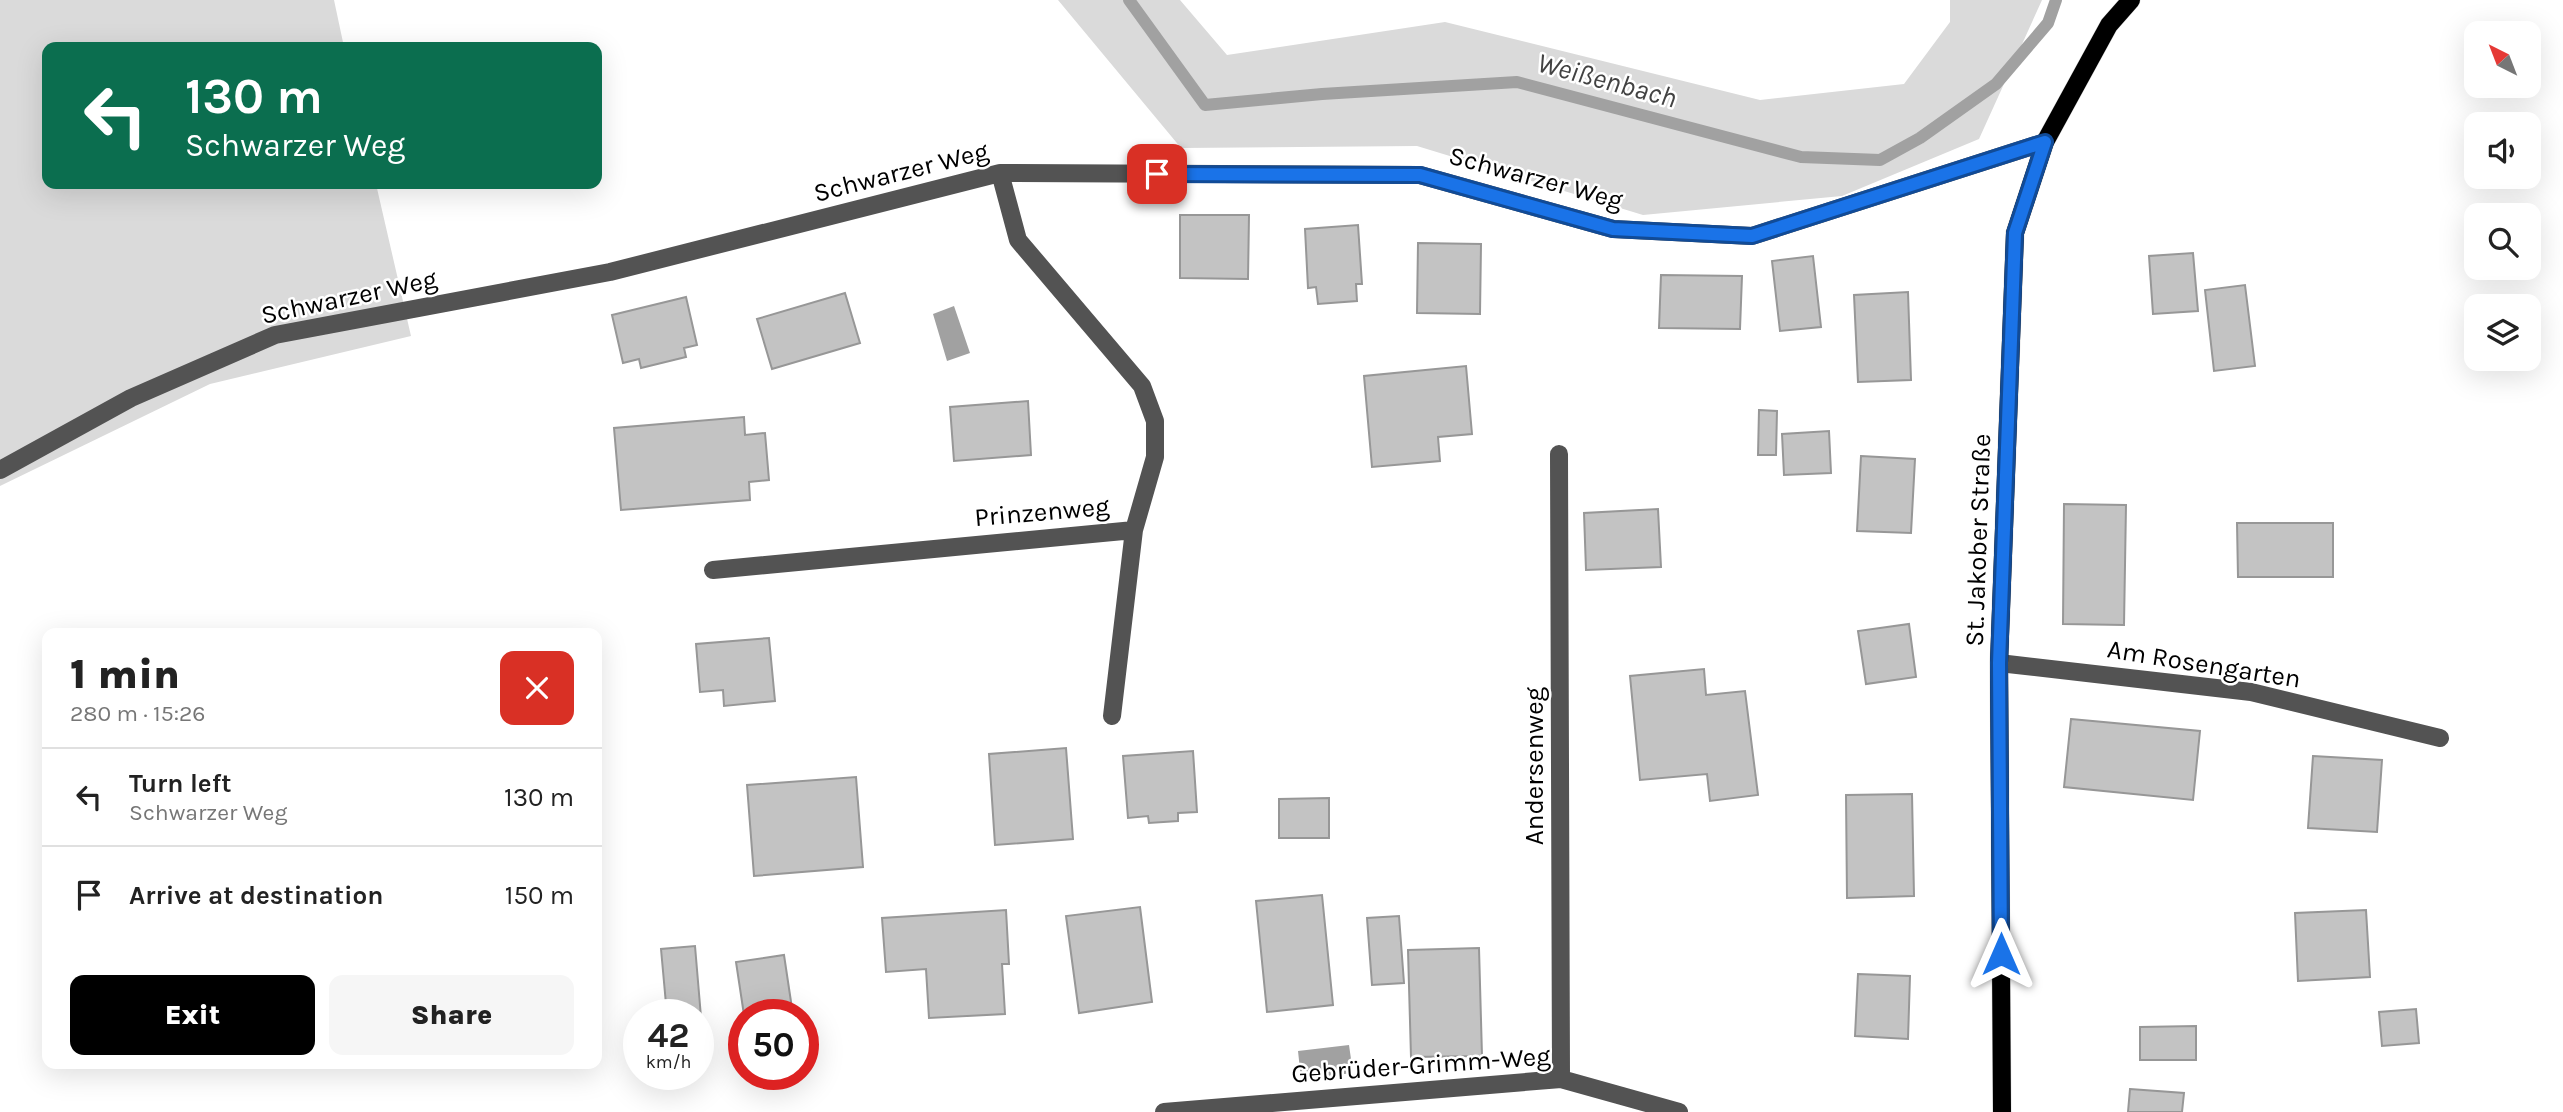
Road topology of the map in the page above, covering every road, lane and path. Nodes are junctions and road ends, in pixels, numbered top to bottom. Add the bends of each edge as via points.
1 (2131, 0) edge
2 (2045, 142) junction
3 (1000, 173) junction
4 (1559, 454) dead end
5 (0, 470) edge
6 (1134, 530) junction
7 (713, 570) dead end
8 (1999, 663) junction
9 (1112, 716) dead end
10 (2440, 738) dead end
11 (1561, 1079) junction
12 (1164, 1112) edge
13 (1679, 1112) edge
14 (2001, 1112) edge

1 - 2 main road, St. Jakober Straße via 2109,25
2 - 3 street, Schwarzer Weg via 1752,236 1613,229 1420,175
2 - 8 main road, St. Jakober Straße via 2015,233
3 - 5 street, Schwarzer Weg via 610,272 275,335 131,398
3 - 6 street, Prinzenweg via 1018,240 1142,386 1155,421 1155,457
4 - 11 street, Andersenweg
6 - 7 street, Prinzenweg
6 - 9 street
8 - 10 street, Am Rosengarten via 2251,692
8 - 14 main road, St. Jakober Straße
11 - 12 street, Gebrüder-Grimm-Weg
11 - 13 street, Gebrüder-Grimm-Weg

